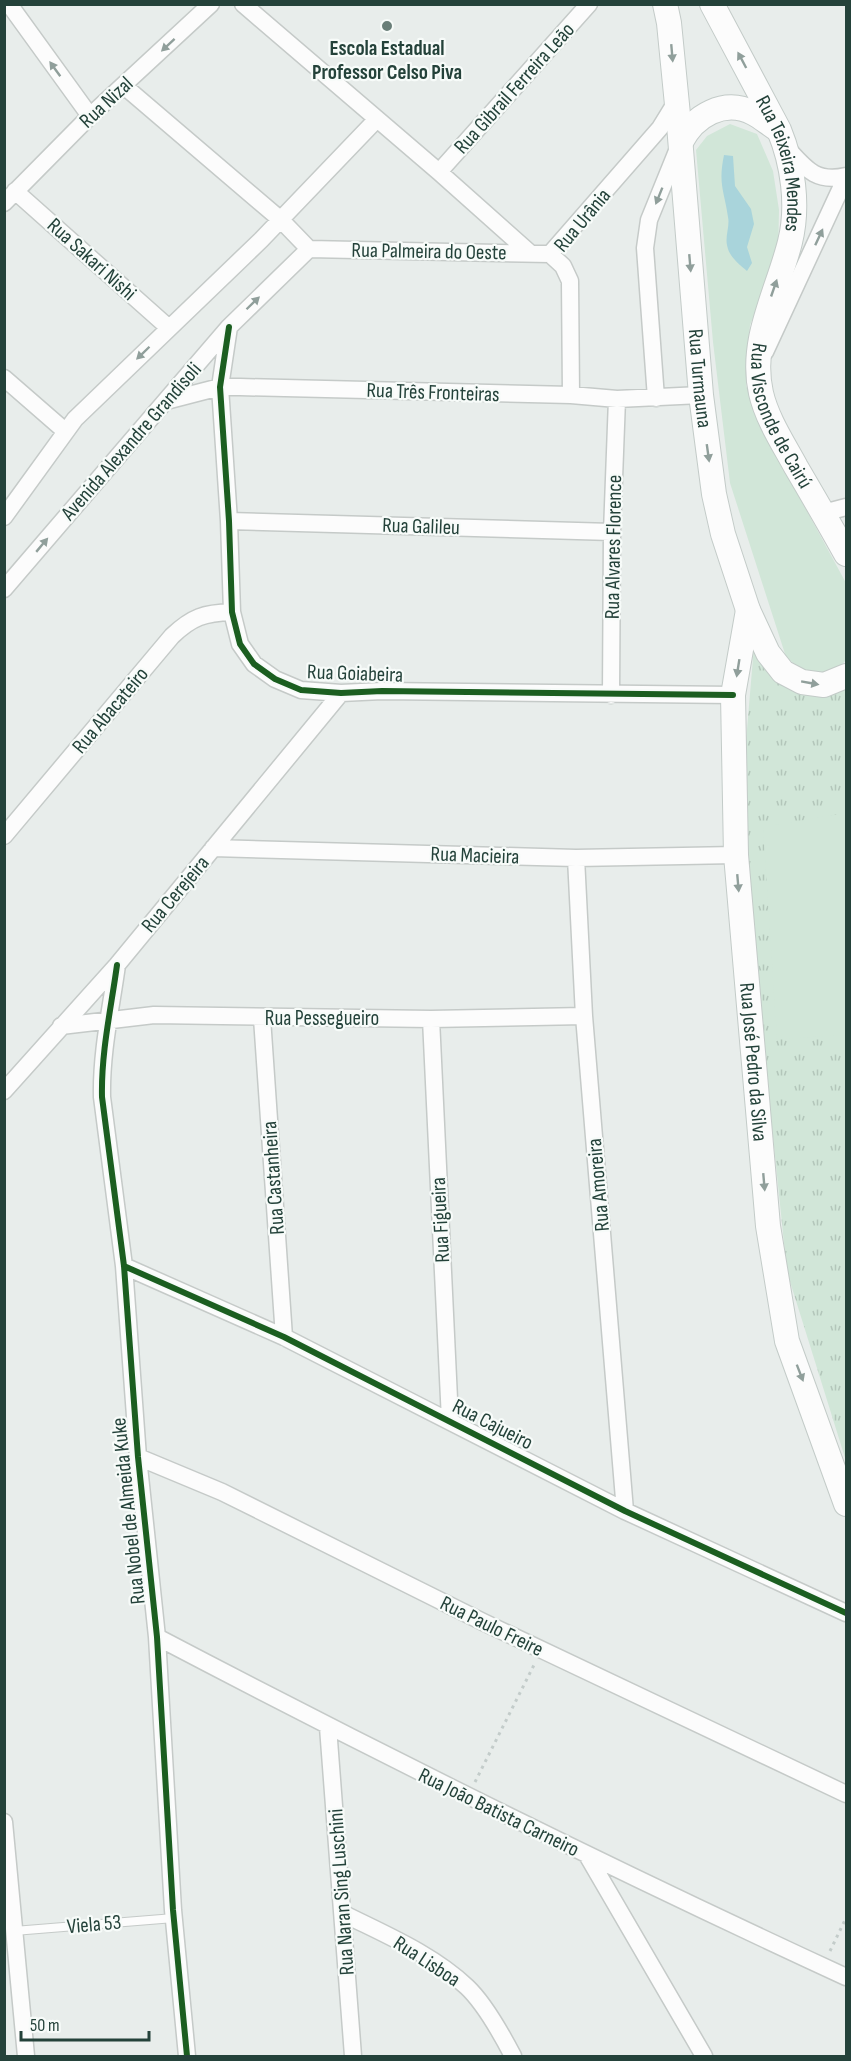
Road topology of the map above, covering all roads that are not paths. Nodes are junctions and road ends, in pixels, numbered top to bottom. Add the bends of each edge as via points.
1 (9, 4) edge
2 (211, 4) edge
3 (243, 4) edge
4 (589, 4) edge
5 (712, 4) edge
6 (663, 11) edge
7 (124, 86) junction
8 (90, 116) junction
9 (377, 119) junction
10 (674, 124) junction
11 (783, 138) junction
12 (439, 172) junction
13 (846, 176) edge
14 (9, 194) edge
15 (281, 220) junction
16 (309, 249) junction
17 (530, 253) junction
18 (550, 254) junction
19 (229, 327) junction
20 (169, 328) junction
21 (759, 366) junction
22 (4, 378) edge
23 (220, 387) junction
24 (701, 395) junction
25 (571, 396) junction
26 (656, 398) junction
27 (617, 399) junction
28 (166, 400) junction
29 (66, 431) junction
30 (846, 507) edge
31 (823, 513) junction
32 (4, 517) edge
33 (230, 521) junction
34 (612, 532) junction
35 (846, 554) edge
36 (4, 589) edge
37 (748, 610) junction
38 (232, 612) junction
39 (846, 676) edge
40 (341, 693) junction
41 (611, 695) junction
42 (733, 695) junction
43 (4, 836) edge
44 (213, 848) junction
45 (736, 855) junction
46 (576, 858) junction
47 (117, 965) junction
48 (584, 1016) junction
49 (262, 1018) junction
50 (431, 1019) junction
51 (110, 1021) junction
52 (61, 1026) junction
53 (4, 1091) edge
54 (124, 1266) junction
55 (284, 1337) junction
56 (450, 1420) junction
57 (138, 1457) junction
58 (846, 1504) edge
59 (625, 1511) junction
60 (846, 1612) edge
61 (157, 1637) junction
62 (328, 1727) junction
63 (846, 1794) edge
64 (4, 1822) edge
65 (587, 1855) junction
66 (344, 1914) junction
67 (174, 1918) junction
68 (14, 1931) junction
69 (846, 1977) edge
70 (27, 2056) edge
71 (187, 2056) edge
72 (353, 2056) edge
73 (513, 2056) edge
74 (704, 2056) edge

8 -> 1 street
2 -> 7 street, Rua Nizal
3 - 9 street
4 - 12 street, Rua Gibrail Ferreira Leão
11 -> 5 main road, Rua Teixeira Mendes
6 -> 10 main road, Rua Turmauna
7 - 8 street, Rua Nizal
7 - 15 street
8 - 14 street, Rua Nizal
9 - 12 street
9 - 15 street
10 - 11 main road via 685,133 704,114 736,108 752,112
10 - 18 street, Rua Urânia
10 -> 24 main road, Rua Turmauna
10 -> 26 street, Rua Turmauna via 645,249
11 - 13 street, Rua Visconde de Cairú via 809,171 833,179
21 -> 11 main road, Rua Teixeira Mendes via 768,306 790,241 795,207
12 - 17 street
21 -> 13 street, Rua Visconde de Cairú
14 - 20 street, Rua Sakari Nishi
15 - 16 street
15 - 20 street
16 - 17 street, Rua Palmeira do Oeste
19 -> 16 street, Avenida Alexandre Grandisoli
17 - 18 street, Rua Palmeira do Oeste
18 - 25 street, Rua Urânia via 563,266 570,281
19 - 23 street, Rua Goiabeira
19 - 28 street, Avenida Alexandre Grandisoli
20 -> 29 street
21 - 31 main road, Rua Visconde de Cairú via 760,392 768,416
22 - 29 street
23 - 25 street, Rua Três Fronteiras
23 - 28 street, Rua Três Fronteiras
23 - 33 street, Rua Goiabeira
24 - 26 street, Rua Três Fronteiras
24 -> 37 main road, Rua Turmauna via 714,494
25 - 27 street, Rua Três Fronteiras
26 - 27 street, Rua Três Fronteiras
27 - 34 street, Rua Alvares Florence
36 -> 28 street, Avenida Alexandre Grandisoli
29 - 32 street
30 - 31 street
31 - 35 main road, Rua Visconde de Cairú
33 - 34 street, Rua Galileu
33 - 38 street, Rua Goiabeira
34 - 41 street, Rua Alvares Florence
37 -> 39 main road, Rua Turmauna via 768,653 783,672 802,682 824,685
37 -> 42 main road, Rua José Pedro da Silva
38 - 40 street, Rua Goiabeira via 240,644 254,664 301,690
38 - 43 street, Rua Abacateiro via 198,616 184,624
40 - 41 street, Rua Goiabeira
40 - 44 street, Rua Cerejeira
41 - 42 street, Rua Goiabeira
42 - 45 main road, Rua José Pedro da Silva
44 - 46 street, Rua Macieira
44 - 47 street, Rua Cerejeira
45 - 46 street, Rua Macieira
45 -> 58 main road, Rua José Pedro da Silva via 768,1226 777,1289 787,1341
46 - 48 street, Rua Amoreira
47 - 51 street, Rua Nobel de Almeida Kuke
47 - 52 street, Rua Cerejeira
48 - 50 street, Rua Pessegueiro
48 - 59 street, Rua Amoreira
49 - 50 street, Rua Pessegueiro
49 - 51 street, Rua Pessegueiro via 154,1015
49 - 55 street, Rua Castanheira
50 - 56 street, Rua Figueira
51 - 52 street, Rua Pessegueiro
51 - 54 street, Rua Nobel de Almeida Kuke via 102,1097
52 - 53 street, Rua Cerejeira
54 - 55 street, Rua Cajueiro
54 - 57 street, Rua Nobel de Almeida Kuke
55 - 56 street, Rua Cajueiro
56 - 59 street, Rua Cajueiro
57 - 61 street, Rua Nobel de Almeida Kuke
57 - 63 street, Rua Paulo Freire via 222,1492 541,1650
59 - 60 street, Rua Cajueiro
61 - 62 street, Rua João Batista Carneiro
61 - 67 street, Rua Nobel de Almeida Kuke
62 - 65 street, Rua João Batista Carneiro
62 - 66 street, Rua Naran Sing Luschini
64 - 68 street
65 - 69 street, Rua João Batista Carneiro
65 - 74 street
66 - 72 street, Rua Naran Sing Luschini
66 - 73 street, Rua Lisboa via 440,1964 469,1988
67 - 68 lane, Viela 53
67 - 71 street, Rua Nobel de Almeida Kuke
68 - 70 street

